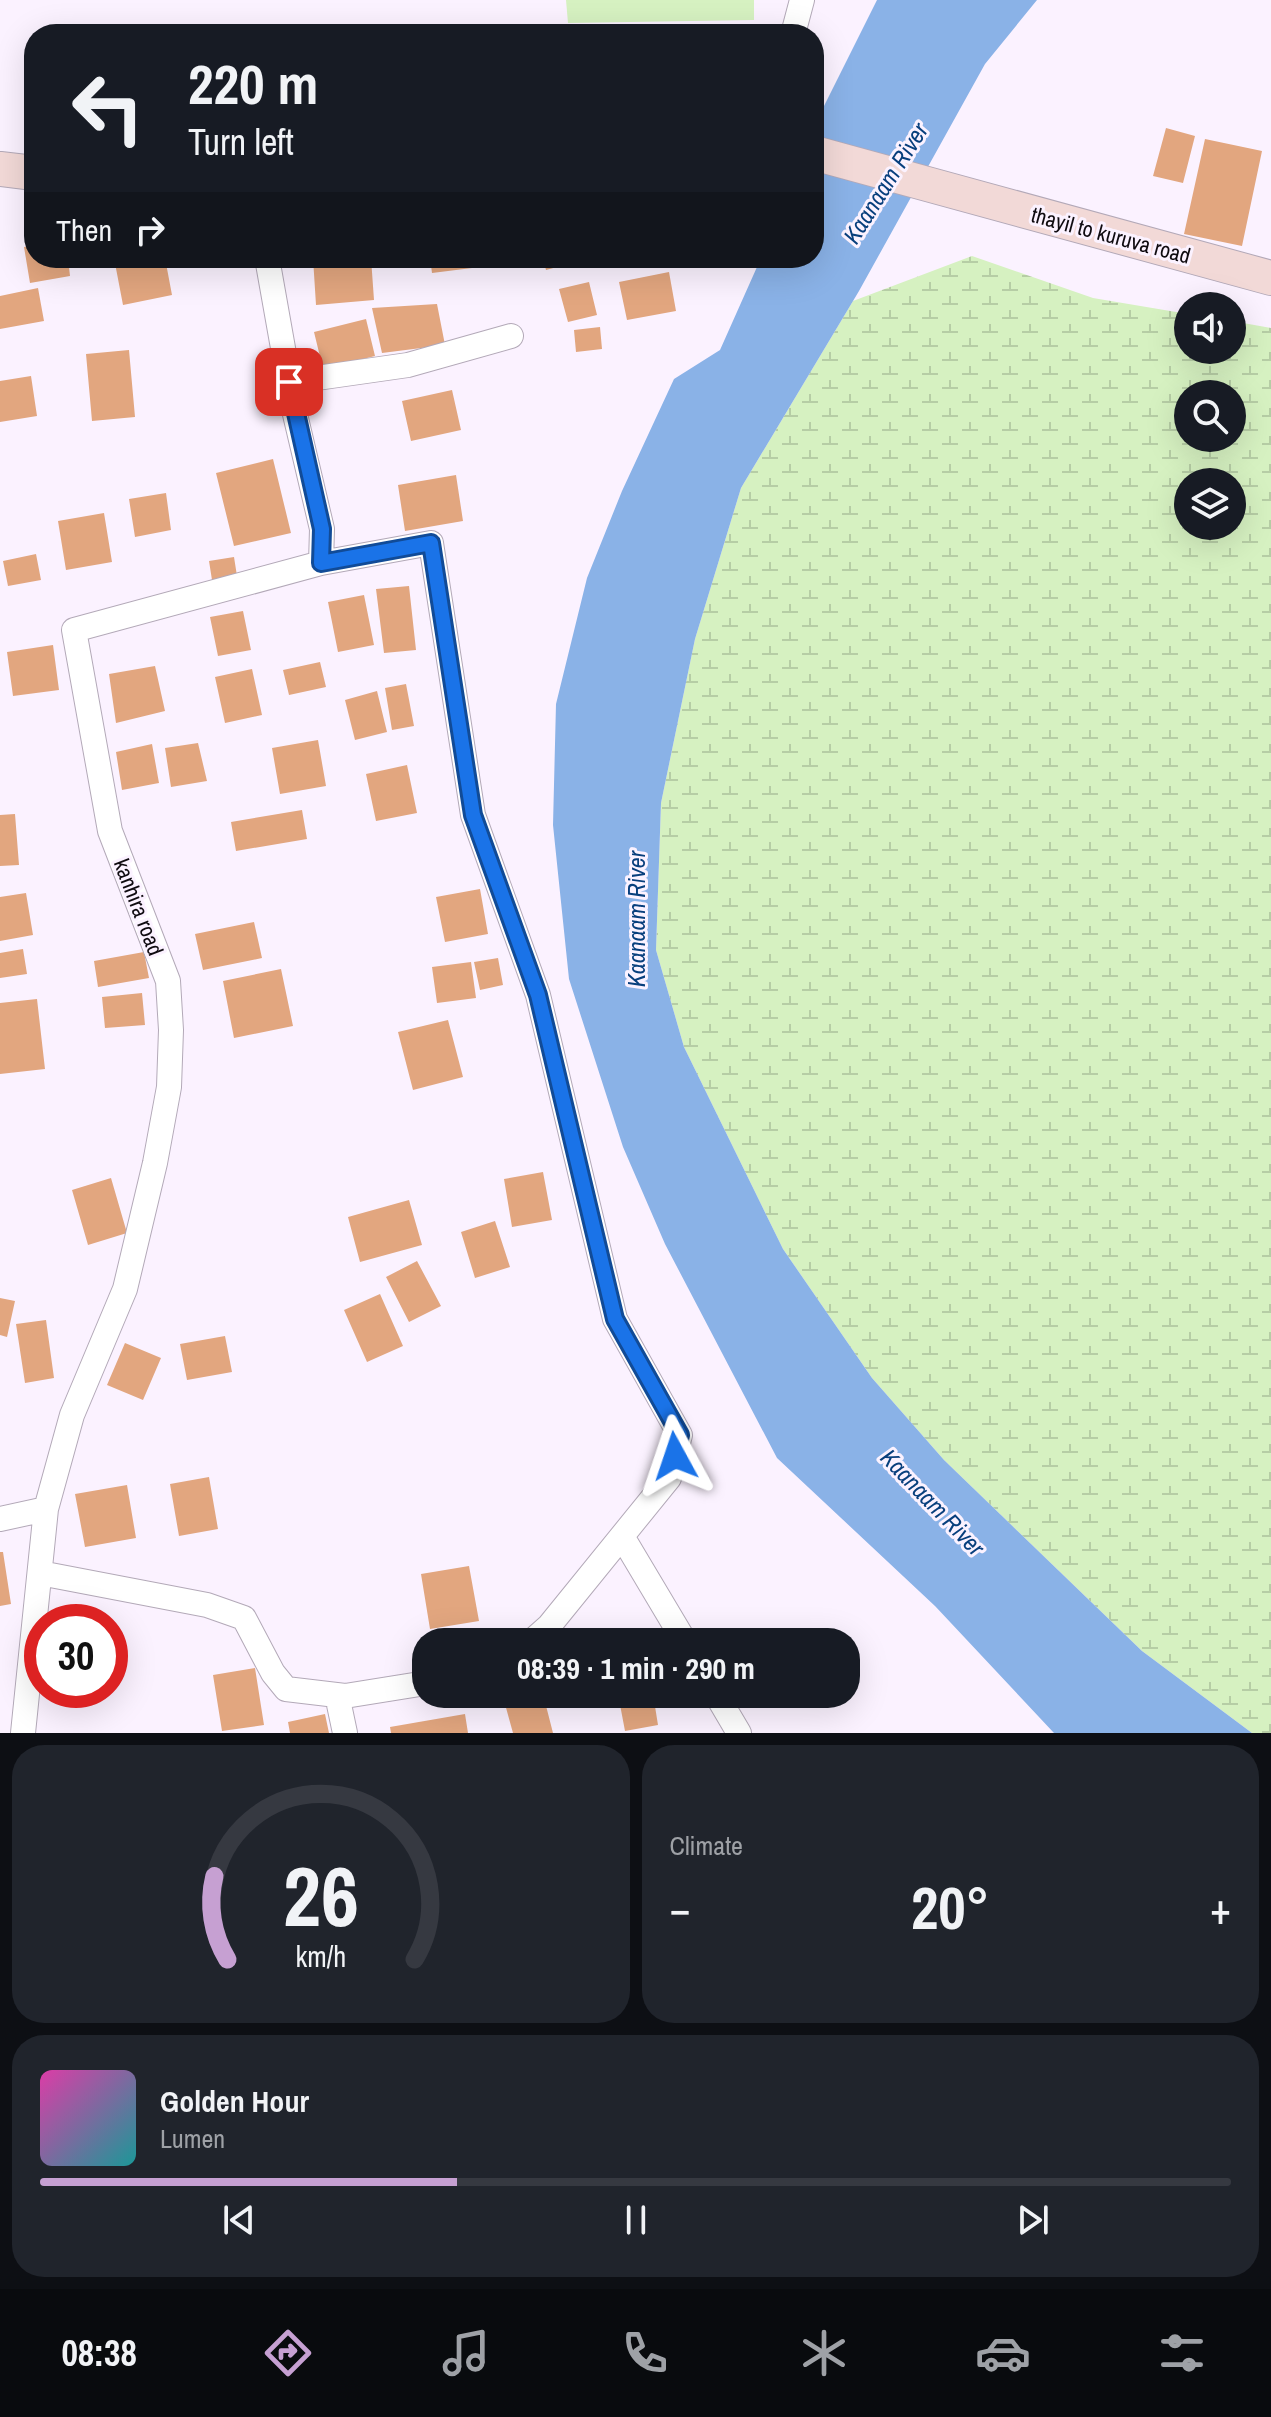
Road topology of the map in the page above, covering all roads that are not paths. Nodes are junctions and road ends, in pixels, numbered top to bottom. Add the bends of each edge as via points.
1 (802, 0) edge
2 (796, 24) edge
3 (824, 156) edge
4 (0, 169) edge
5 (24, 172) edge
6 (269, 268) edge
7 (1271, 278) edge
8 (511, 336) dead end
9 (289, 382) junction
10 (321, 563) junction
11 (46, 1509) junction
12 (0, 1519) edge
13 (623, 1538) junction
14 (40, 1573) junction
15 (547, 1628) edge
16 (677, 1628) edge
17 (412, 1685) edge
18 (337, 1695) junction
19 (724, 1708) edge
20 (23, 1733) edge
21 (345, 1733) edge
22 (739, 1733) edge

1 - 2 street
3 - 7 main road, thayil to kuruva road
4 - 5 main road
6 - 9 street
8 - 9 street via 408,365
9 - 10 street via 322,529
10 - 11 street, kanhira road via 74,630 110,831 168,981 171,1030 169,1087 125,1289 72,1415
10 - 13 street via 431,543 473,815 538,995 615,1319 680,1435 669,1478
11 - 12 street
11 - 14 street, kanhira road
13 - 15 street
13 - 16 street
14 - 18 street via 207,1605 244,1618 286,1689
14 - 20 street, kanhira road
17 - 18 street
18 - 21 street
19 - 22 street

